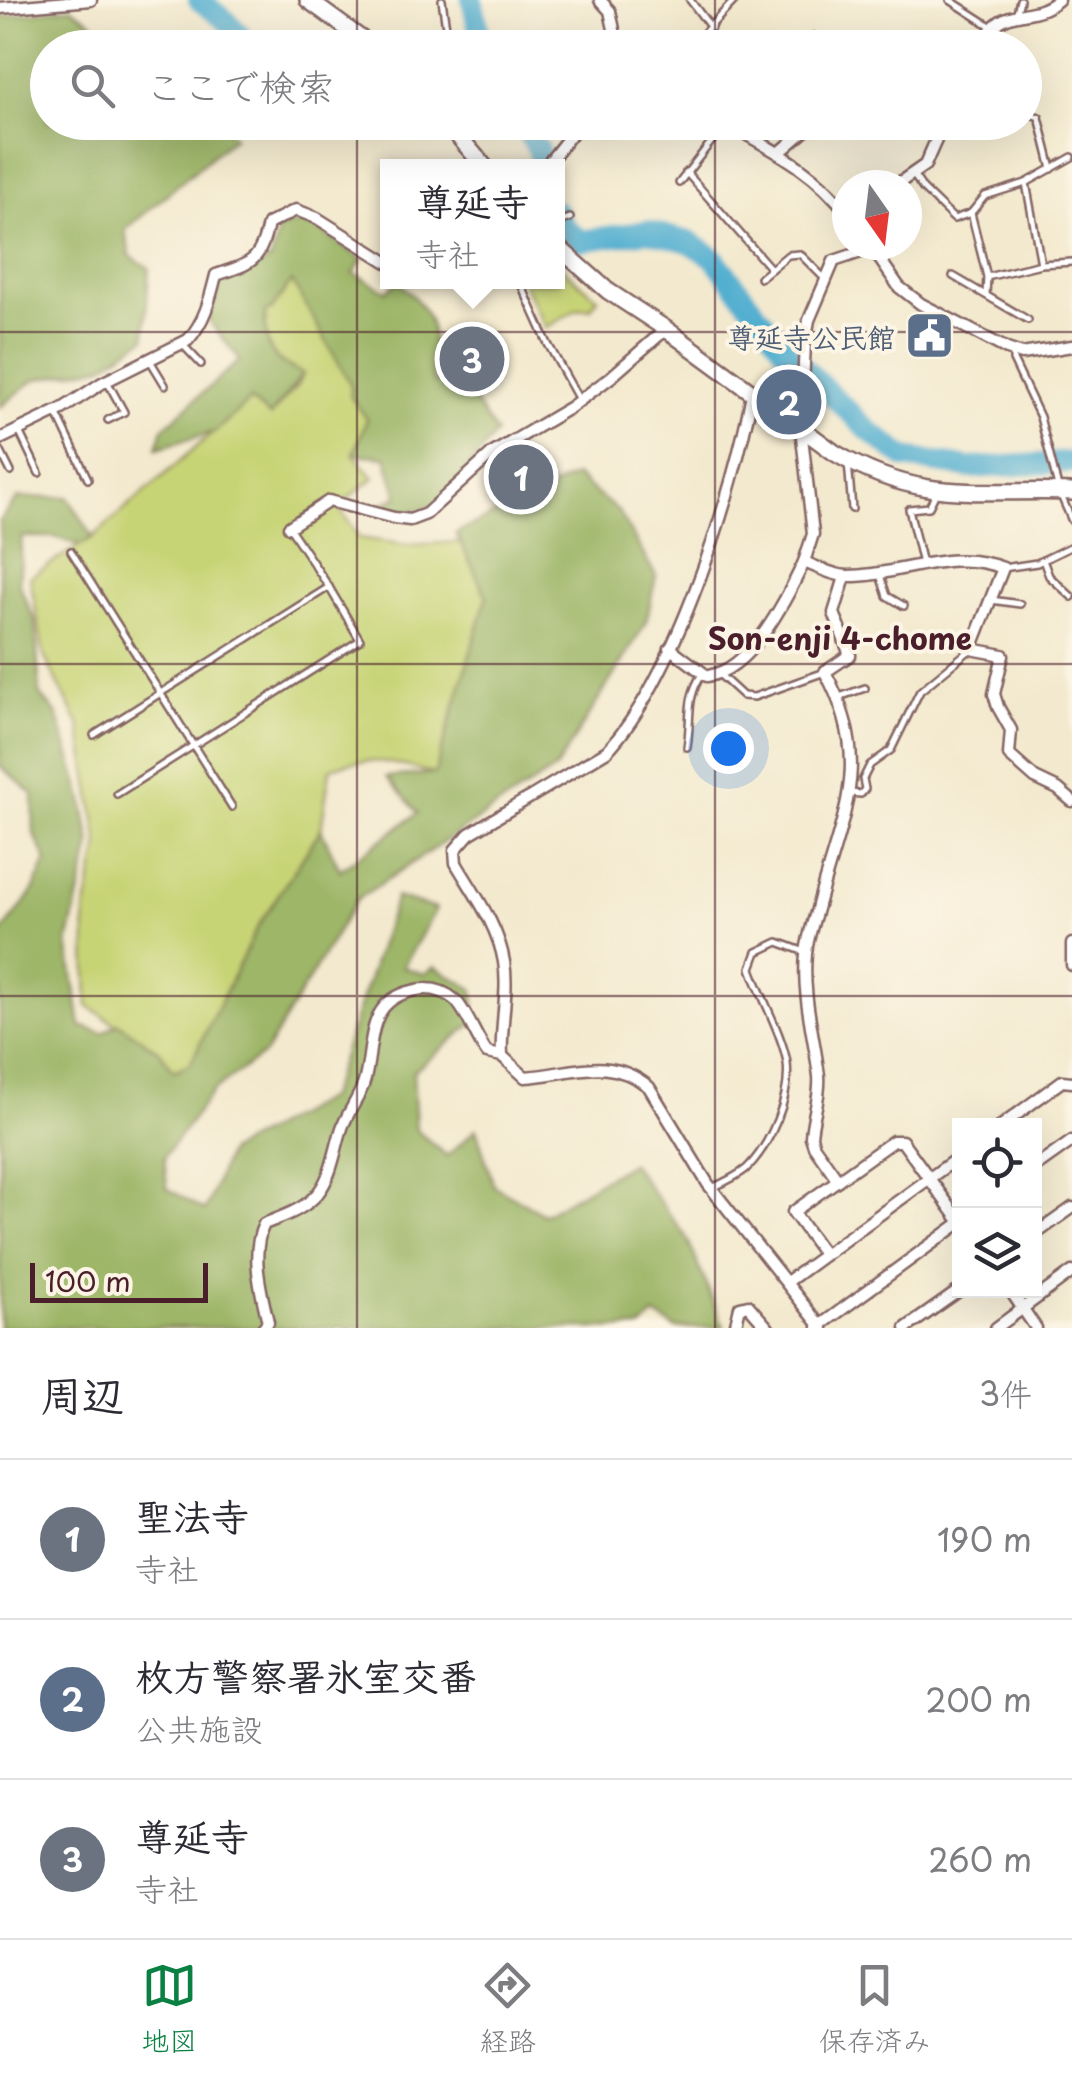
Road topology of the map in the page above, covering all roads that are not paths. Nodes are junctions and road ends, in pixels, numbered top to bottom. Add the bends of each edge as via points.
1 (91, 0) edge
2 (308, 0) edge
3 (442, 0) edge
4 (600, 0) edge
5 (690, 0) edge
6 (724, 0) edge
7 (735, 0) edge
8 (950, 0) edge
9 (1058, 0) edge
10 (1019, 6) edge
11 (729, 7) junction
12 (0, 8) edge
13 (992, 27) junction
14 (710, 28) joint
15 (349, 30) edge
16 (446, 30) edge
17 (614, 30) edge
18 (990, 30) edge
19 (1042, 129) edge
20 (462, 140) edge
21 (711, 140) edge
22 (756, 140) edge
23 (794, 140) edge
24 (936, 140) edge
25 (779, 153) junction
26 (1072, 157) edge
27 (478, 159) edge
28 (1052, 169) junction
29 (918, 170) edge
30 (686, 172) junction
31 (680, 183) dead end
32 (922, 184) edge
33 (1026, 184) junction
34 (832, 190) edge
35 (971, 213) junction
36 (570, 218) dead end
37 (565, 220) edge
38 (565, 253) edge
39 (380, 258) edge
40 (837, 260) edge
41 (880, 260) edge
42 (1072, 262) edge
43 (1042, 264) junction
44 (771, 270) junction
45 (953, 276) dead end
46 (987, 277) junction
47 (760, 278) dead end
48 (826, 280) junction
49 (523, 289) edge
50 (986, 295) junction
51 (1028, 320) dead end
52 (666, 329) junction
53 (182, 343) junction
54 (1072, 346) edge
55 (1014, 351) junction
56 (150, 359) junction
57 (202, 364) dead end
58 (107, 381) junction
59 (166, 385) dead end
60 (752, 394) junction
61 (580, 401) junction
62 (56, 412) junction
63 (108, 420) dead end
64 (801, 428) junction
65 (18, 429) junction
66 (0, 439) edge
67 (0, 450) edge
68 (848, 461) junction
69 (11, 472) dead end
70 (39, 473) dead end
71 (88, 479) dead end
72 (937, 490) junction
73 (1065, 491) edge
74 (852, 509) dead end
75 (1072, 521) edge
76 (289, 527) joint
77 (1072, 546) edge
78 (71, 551) dead end
79 (1043, 560) junction
80 (804, 562) junction
81 (922, 564) junction
82 (1003, 568) junction
83 (880, 572) junction
84 (844, 576) junction
85 (329, 587) junction
86 (1072, 598) edge
87 (990, 600) junction
88 (1020, 604) dead end
89 (904, 606) dead end
90 (670, 648) junction
91 (971, 649) junction
92 (825, 672) junction
93 (702, 673) junction
94 (720, 674) junction
95 (865, 688) dead end
96 (159, 693) junction
97 (838, 698) junction
98 (94, 735) dead end
99 (194, 746) junction
100 (687, 746) dead end
101 (850, 793) junction
102 (117, 794) dead end
103 (1072, 801) edge
104 (232, 807) dead end
105 (1072, 944) edge
106 (806, 952) junction
107 (1072, 965) edge
108 (502, 1056) junction
109 (1072, 1082) edge
110 (1012, 1118) edge
111 (1072, 1142) edge
112 (952, 1162) edge
113 (1042, 1163) edge
114 (929, 1178) junction
115 (838, 1180) junction
116 (712, 1188) junction
117 (1072, 1208) edge
118 (952, 1211) edge
119 (952, 1228) edge
120 (1042, 1229) edge
121 (823, 1253) junction
122 (1072, 1272) edge
123 (787, 1282) junction
124 (952, 1296) edge
125 (1016, 1298) edge
126 (1023, 1308) junction
127 (820, 1327) edge
128 (263, 1328) edge
129 (736, 1328) edge
130 (768, 1328) edge
131 (906, 1328) edge
132 (996, 1328) edge
133 (1036, 1328) edge

1 - 12 street
2 - 15 street
3 - 16 lane
4 - 17 street
5 - 14 lane
6 - 11 lane
7 - 11 lane
8 - 13 lane
9 - 10 street via 1041,9
10 - 13 street
11 - 14 lane
13 - 18 street
19 - 28 lane
20 - 27 street
21 - 30 lane
22 - 25 street
23 - 25 street
24 - 29 street
25 - 34 street
26 - 28 lane
28 - 33 lane
30 - 31 lane
30 - 44 lane
32 - 35 lane via 954,218
33 - 35 lane via 985,196
33 - 43 lane
35 - 46 lane
36 - 37 lane
38 - 52 street via 608,292
39 - 53 street via 317,218 296,210 282,215 268,224 263,250 251,263 216,275 198,328
40 - 48 street
41 - 55 street via 921,304
42 - 43 lane
43 - 46 lane
44 - 47 lane
44 - 48 lane via 800,254
45 - 50 lane
46 - 50 lane
48 - 64 street via 805,343
49 - 61 lane
50 - 51 lane
52 - 60 street
52 - 61 street
53 - 56 street
53 - 57 lane
54 - 55 street
55 - 73 lane
56 - 58 street
56 - 59 lane
58 - 62 street
58 - 63 lane via 124,412
60 - 64 street
60 - 90 street via 716,533
61 - 76 street via 493,453 426,514 394,518 330,500
62 - 65 street
62 - 71 lane
64 - 68 street
64 - 80 street via 813,534
65 - 66 street
65 - 70 lane
67 - 69 lane
68 - 72 street
68 - 74 lane
72 - 73 street
72 - 81 lane via 929,507 909,509
73 - 75 lane
76 - 85 lane
77 - 79 lane
78 - 96 lane
79 - 82 lane
79 - 86 lane
80 - 84 street
80 - 94 street via 772,626
81 - 82 street via 979,559
81 - 83 street
82 - 87 street
83 - 84 street
83 - 89 lane via 887,596
84 - 92 street via 834,612 850,654
85 - 96 lane
85 - 99 lane via 360,640
87 - 88 lane
87 - 91 street
90 - 93 street
90 - 108 street via 623,734 607,750 496,816 455,850 497,933 505,964
91 - 101 lane via 920,691 890,750 870,765 861,794
91 - 103 street via 1003,655 994,694 1011,730 1009,754
92 - 94 lane via 754,697
92 - 97 street
93 - 94 street
93 - 100 lane via 690,693
95 - 97 lane
96 - 98 lane
96 - 99 lane
97 - 101 street via 851,734
99 - 102 lane
99 - 104 lane
101 - 106 street
105 - 107 street
106 - 115 street via 807,1018 819,1079 812,1137
106 - 116 lane via 778,942 757,952 751,968 782,1046 787,1080 760,1154
108 - 116 street via 525,1077 610,1067 634,1075 649,1087
108 - 128 street via 487,1052 460,1004 446,993 424,988 398,994 382,1007 364,1082 320,1192 264,1224 260,1233 256,1248 268,1322
109 - 110 street via 1062,1081
111 - 113 street
112 - 114 street
114 - 115 street via 902,1142 893,1141
114 - 118 street
114 - 121 street
115 - 121 street via 793,1212
116 - 123 street
117 - 120 street
119 - 127 street
121 - 123 street
122 - 126 street
123 - 127 street
124 - 131 street
125 - 126 street
126 - 132 street
126 - 133 street
129 - 130 street via 740,1307 748,1305

